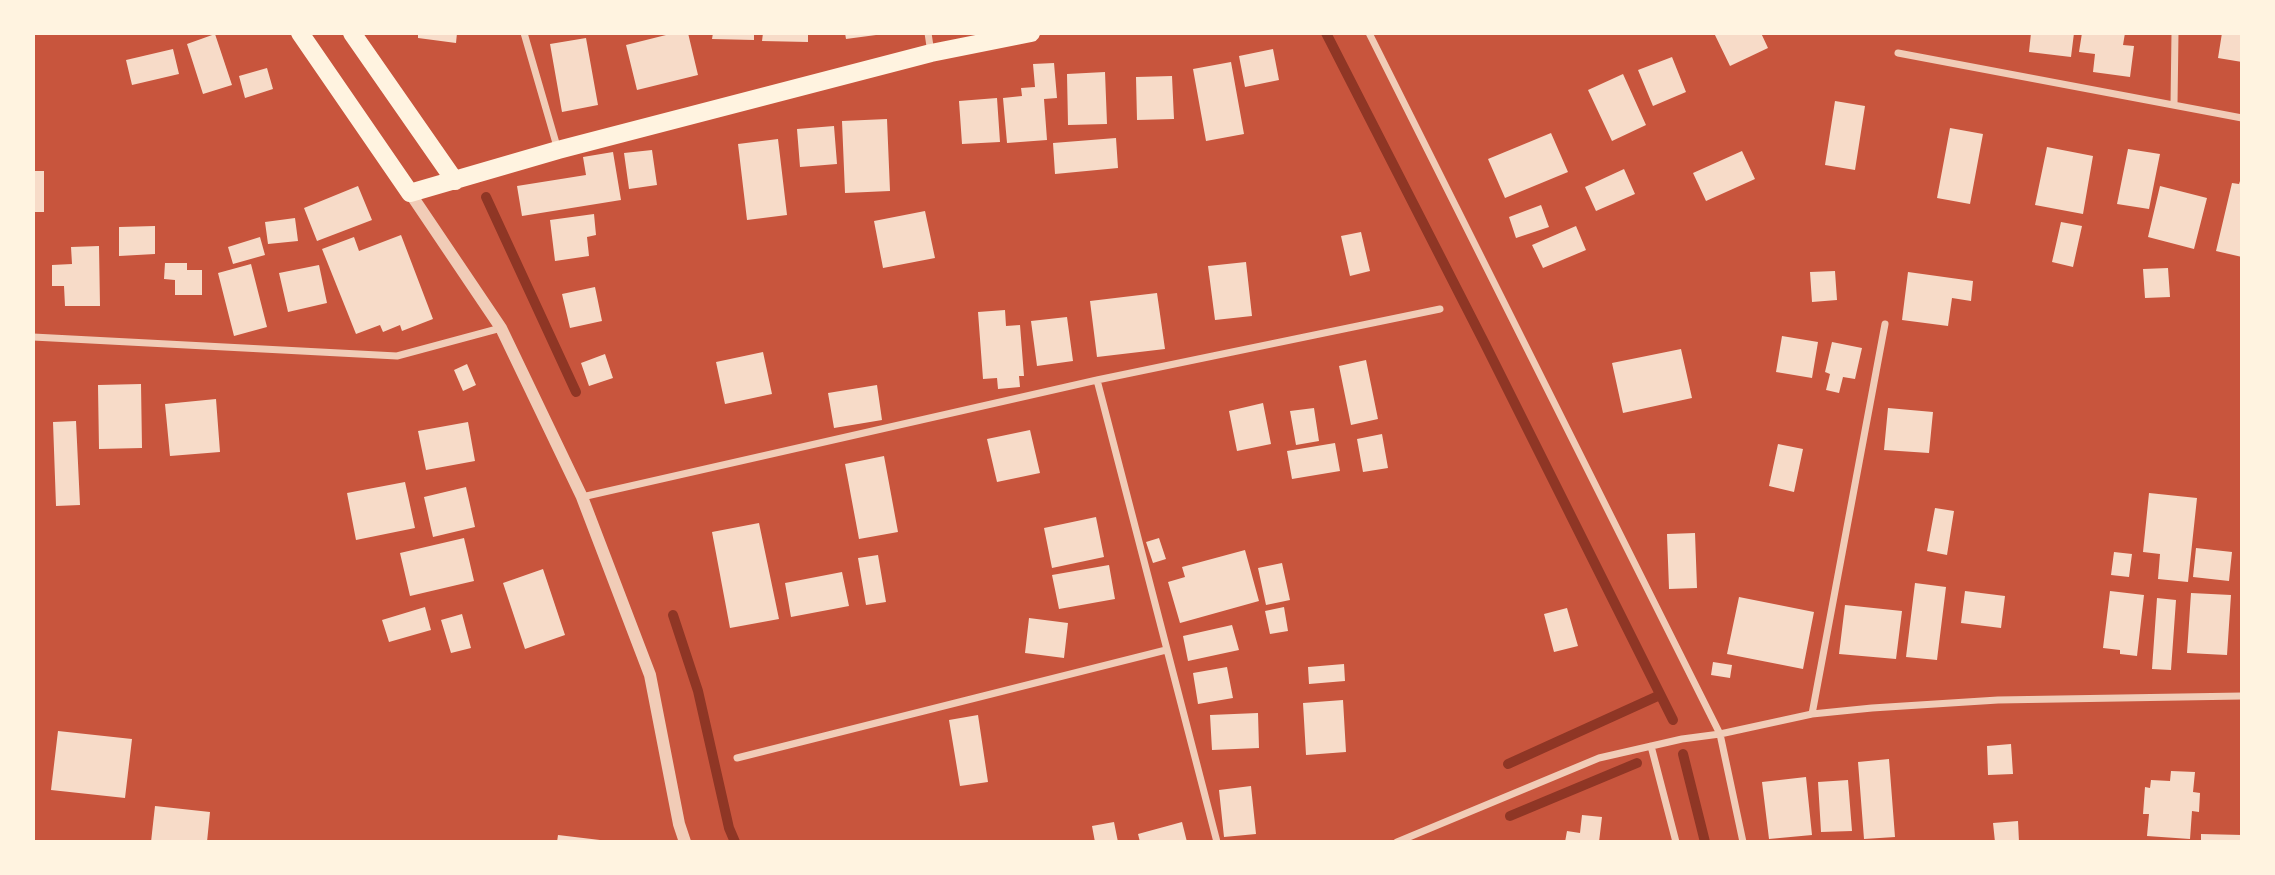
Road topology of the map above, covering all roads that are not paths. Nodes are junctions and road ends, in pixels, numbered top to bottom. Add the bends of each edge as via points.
1 (300, 33) edge
2 (352, 33) edge
3 (524, 33) edge
4 (928, 33) edge
5 (1031, 33) edge
6 (1369, 33) edge
7 (2175, 33) edge
8 (931, 52) junction
9 (1898, 53) dead end
10 (2174, 105) junction
11 (2242, 118) edge
12 (558, 150) junction
13 (455, 181) junction
14 (410, 194) junction
15 (1440, 309) dead end
16 (1885, 324) dead end
17 (501, 328) junction
18 (33, 337) edge
19 (1097, 380) junction
20 (582, 498) junction
21 (1166, 650) junction
22 (2242, 696) edge
23 (1812, 714) junction
24 (1720, 734) junction
25 (1651, 746) junction
26 (737, 758) dead end
27 (685, 842) edge
28 (1217, 842) edge
29 (1397, 842) edge
30 (1676, 842) edge
31 (1743, 842) edge

1 - 14 main road
2 - 13 main road
3 - 12 street
4 - 8 street
5 - 8 main road
6 - 24 street
7 - 10 street
8 - 12 main road
9 - 10 street
10 - 11 street
12 - 13 main road
13 - 14 main road
14 - 17 street
15 - 19 street
16 - 23 street
17 - 18 street via 397,356
17 - 20 street
19 - 20 street
19 - 21 street
20 - 27 street via 650,676
21 - 26 street
21 - 28 street
22 - 23 street via 1998,700
23 - 24 street
24 - 25 street
24 - 31 street
25 - 29 street via 1599,758
25 - 30 street

